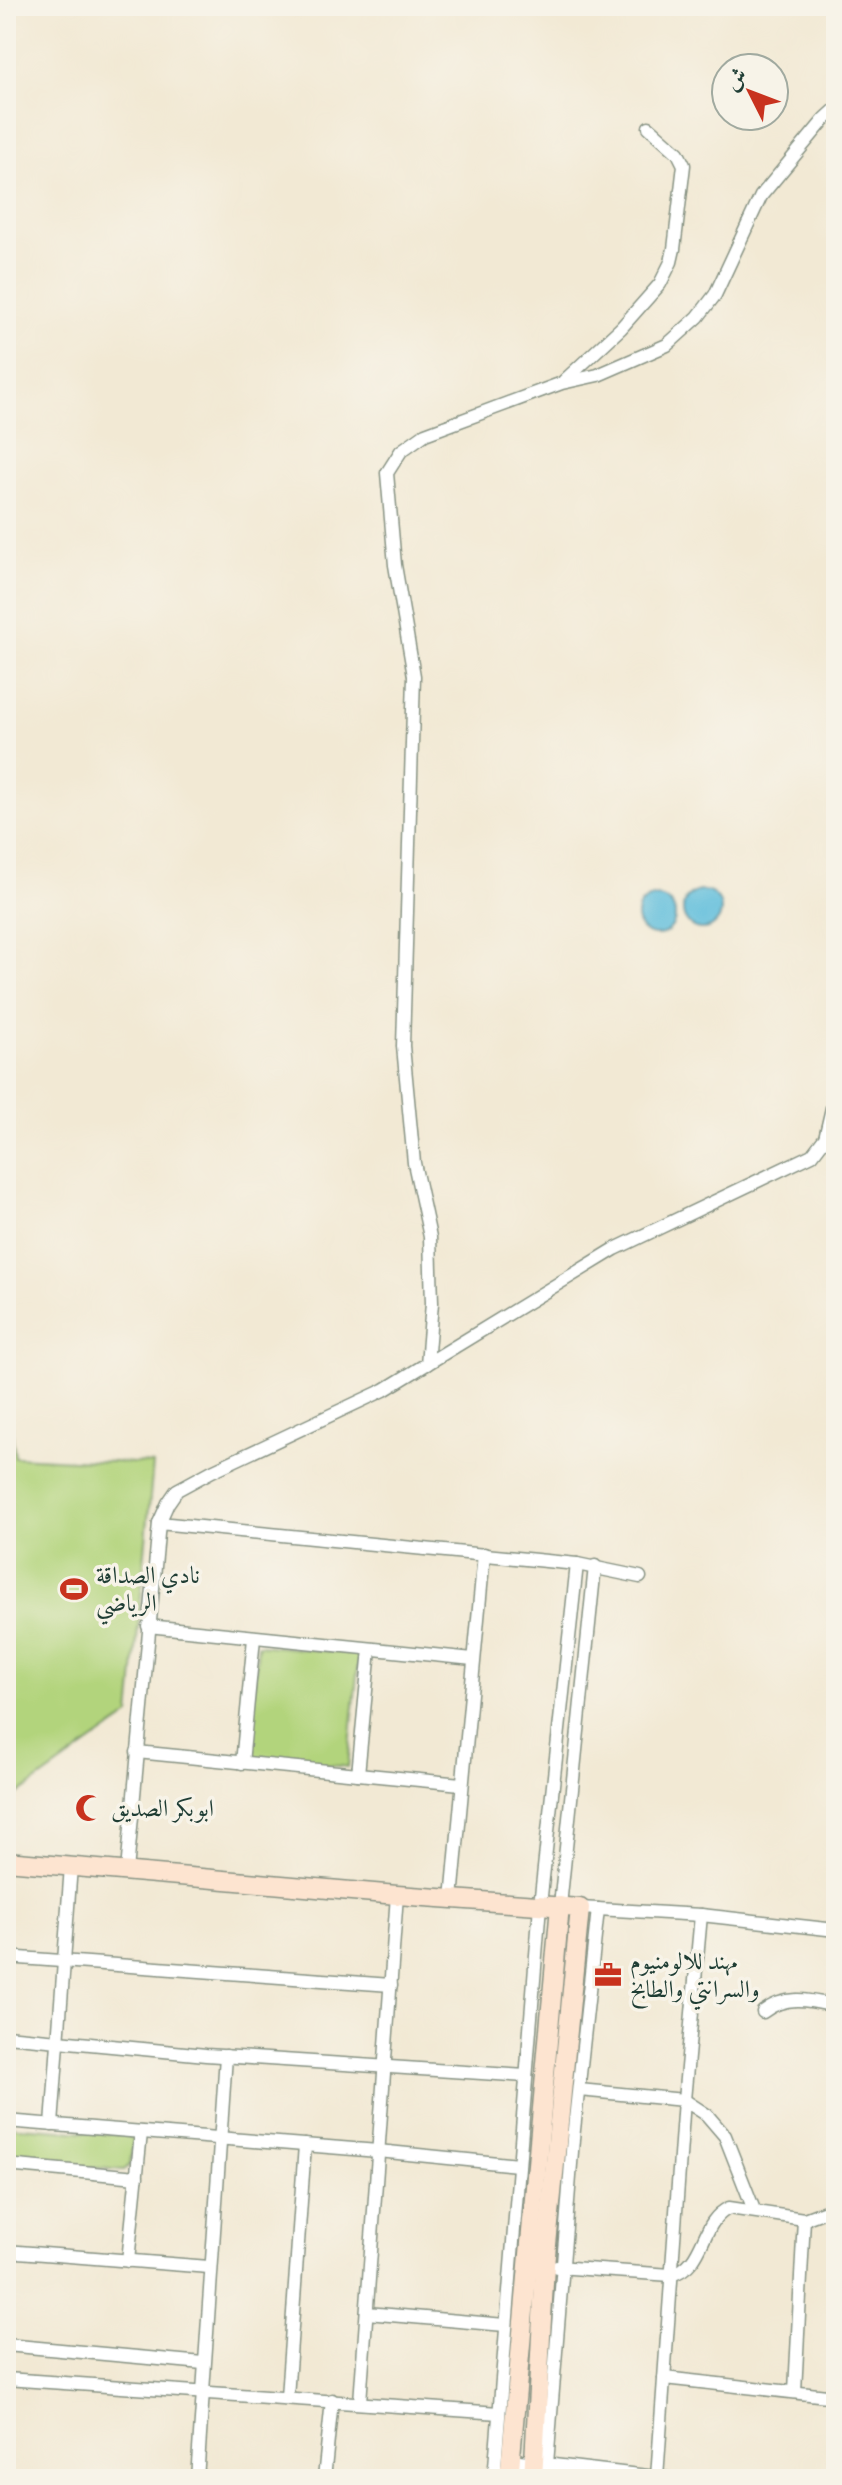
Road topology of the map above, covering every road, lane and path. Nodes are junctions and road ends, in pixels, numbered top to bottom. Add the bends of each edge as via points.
1 (836, 109) edge
2 (649, 127) dead end
3 (562, 383) junction
4 (836, 1091) edge
5 (427, 1364) junction
6 (159, 1523) junction
7 (484, 1554) junction
8 (577, 1564) junction
9 (595, 1566) junction
10 (640, 1577) dead end
11 (148, 1626) junction
12 (254, 1638) junction
13 (370, 1649) junction
14 (473, 1659) junction
15 (137, 1752) junction
16 (242, 1763) junction
17 (358, 1774) junction
18 (461, 1784) junction
19 (6, 1861) edge
20 (71, 1866) junction
21 (127, 1871) junction
22 (397, 1895) junction
23 (452, 1899) junction
24 (540, 1905) junction
25 (560, 1906) junction
26 (589, 1908) junction
27 (701, 1915) junction
28 (836, 1930) edge
29 (6, 1957) edge
30 (65, 1961) junction
31 (391, 1985) junction
32 (836, 2006) edge
33 (763, 2012) dead end
34 (6, 2036) edge
35 (59, 2041) junction
36 (226, 2056) junction
37 (384, 2066) junction
38 (526, 2076) junction
39 (579, 2090) junction
40 (684, 2100) junction
41 (6, 2121) edge
42 (52, 2125) junction
43 (141, 2133) junction
44 (219, 2139) junction
45 (305, 2145) junction
46 (378, 2151) junction
47 (6, 2165) edge
48 (518, 2165) junction
49 (137, 2177) junction
50 (836, 2207) edge
51 (754, 2210) junction
52 (804, 2219) junction
53 (6, 2251) edge
54 (128, 2261) junction
55 (536, 2265) junction
56 (209, 2267) junction
57 (671, 2275) junction
58 (367, 2313) junction
59 (505, 2325) junction
60 (6, 2345) edge
61 (203, 2363) junction
62 (664, 2378) junction
63 (6, 2379) edge
64 (795, 2391) junction
65 (202, 2392) junction
66 (287, 2397) junction
67 (836, 2397) edge
68 (332, 2400) junction
69 (360, 2402) junction
70 (499, 2413) junction
71 (511, 2460) junction
72 (538, 2468) edge
73 (6, 2475) edge
74 (657, 2477) junction
75 (59, 2479) edge
76 (197, 2479) edge
77 (324, 2479) edge
78 (494, 2479) edge
79 (509, 2479) edge
80 (673, 2479) edge

1 - 3 street via 761,196 715,295 684,332 644,357
2 - 3 street via 684,165 671,262 642,306
3 - 5 street via 425,434 401,451 387,473 395,565 414,676 403,1046 414,1163 430,1237
4 - 5 street via 825,1138 812,1155 615,1249
5 - 6 street via 177,1490
6 - 7 street
6 - 11 street
7 - 8 street
7 - 14 street
8 - 9 street
8 - 24 street
9 - 10 street
9 - 25 street
11 - 12 street
11 - 15 street
12 - 13 street
12 - 16 street
13 - 14 street
13 - 17 street
14 - 18 street
15 - 16 street
15 - 21 street
16 - 17 street
17 - 18 street
18 - 23 street
19 - 20 street
20 - 21 street
20 - 30 street
21 - 22 street
22 - 23 street
22 - 31 street
23 - 24 street
24 - 25 street
24 - 38 street
25 - 26 street
25 - 55 street
26 - 27 street
26 - 39 street
26 - 55 street
27 - 28 street
27 - 40 street
29 - 30 street
30 - 31 street
30 - 35 street
31 - 37 street
32 - 33 street via 789,1999
34 - 35 street
35 - 36 street
35 - 42 street
36 - 37 street
36 - 44 street
37 - 38 street
37 - 46 street
38 - 48 street
39 - 40 street
39 - 55 street
40 - 51 street via 725,2136
40 - 57 street
41 - 42 street
42 - 43 street
43 - 44 street
43 - 49 street
44 - 45 street
44 - 56 street
45 - 46 street
45 - 66 street
46 - 48 street
46 - 58 street
47 - 49 street
48 - 55 street
49 - 54 street
50 - 52 street
51 - 52 street
51 - 57 street via 723,2210 688,2268
52 - 64 street
53 - 54 street
54 - 56 street
55 - 57 street
55 - 59 street
55 - 71 street
55 - 72 street
56 - 61 street
57 - 62 street
58 - 59 street
58 - 69 street
59 - 70 street
60 - 61 street
61 - 65 street
62 - 64 street
62 - 74 street
63 - 65 street
64 - 67 street
65 - 66 street
65 - 76 street
66 - 68 street
68 - 69 street
68 - 77 street
69 - 70 street
70 - 78 street
71 - 72 street
71 - 79 street
72 - 74 street
73 - 75 street
74 - 80 street

